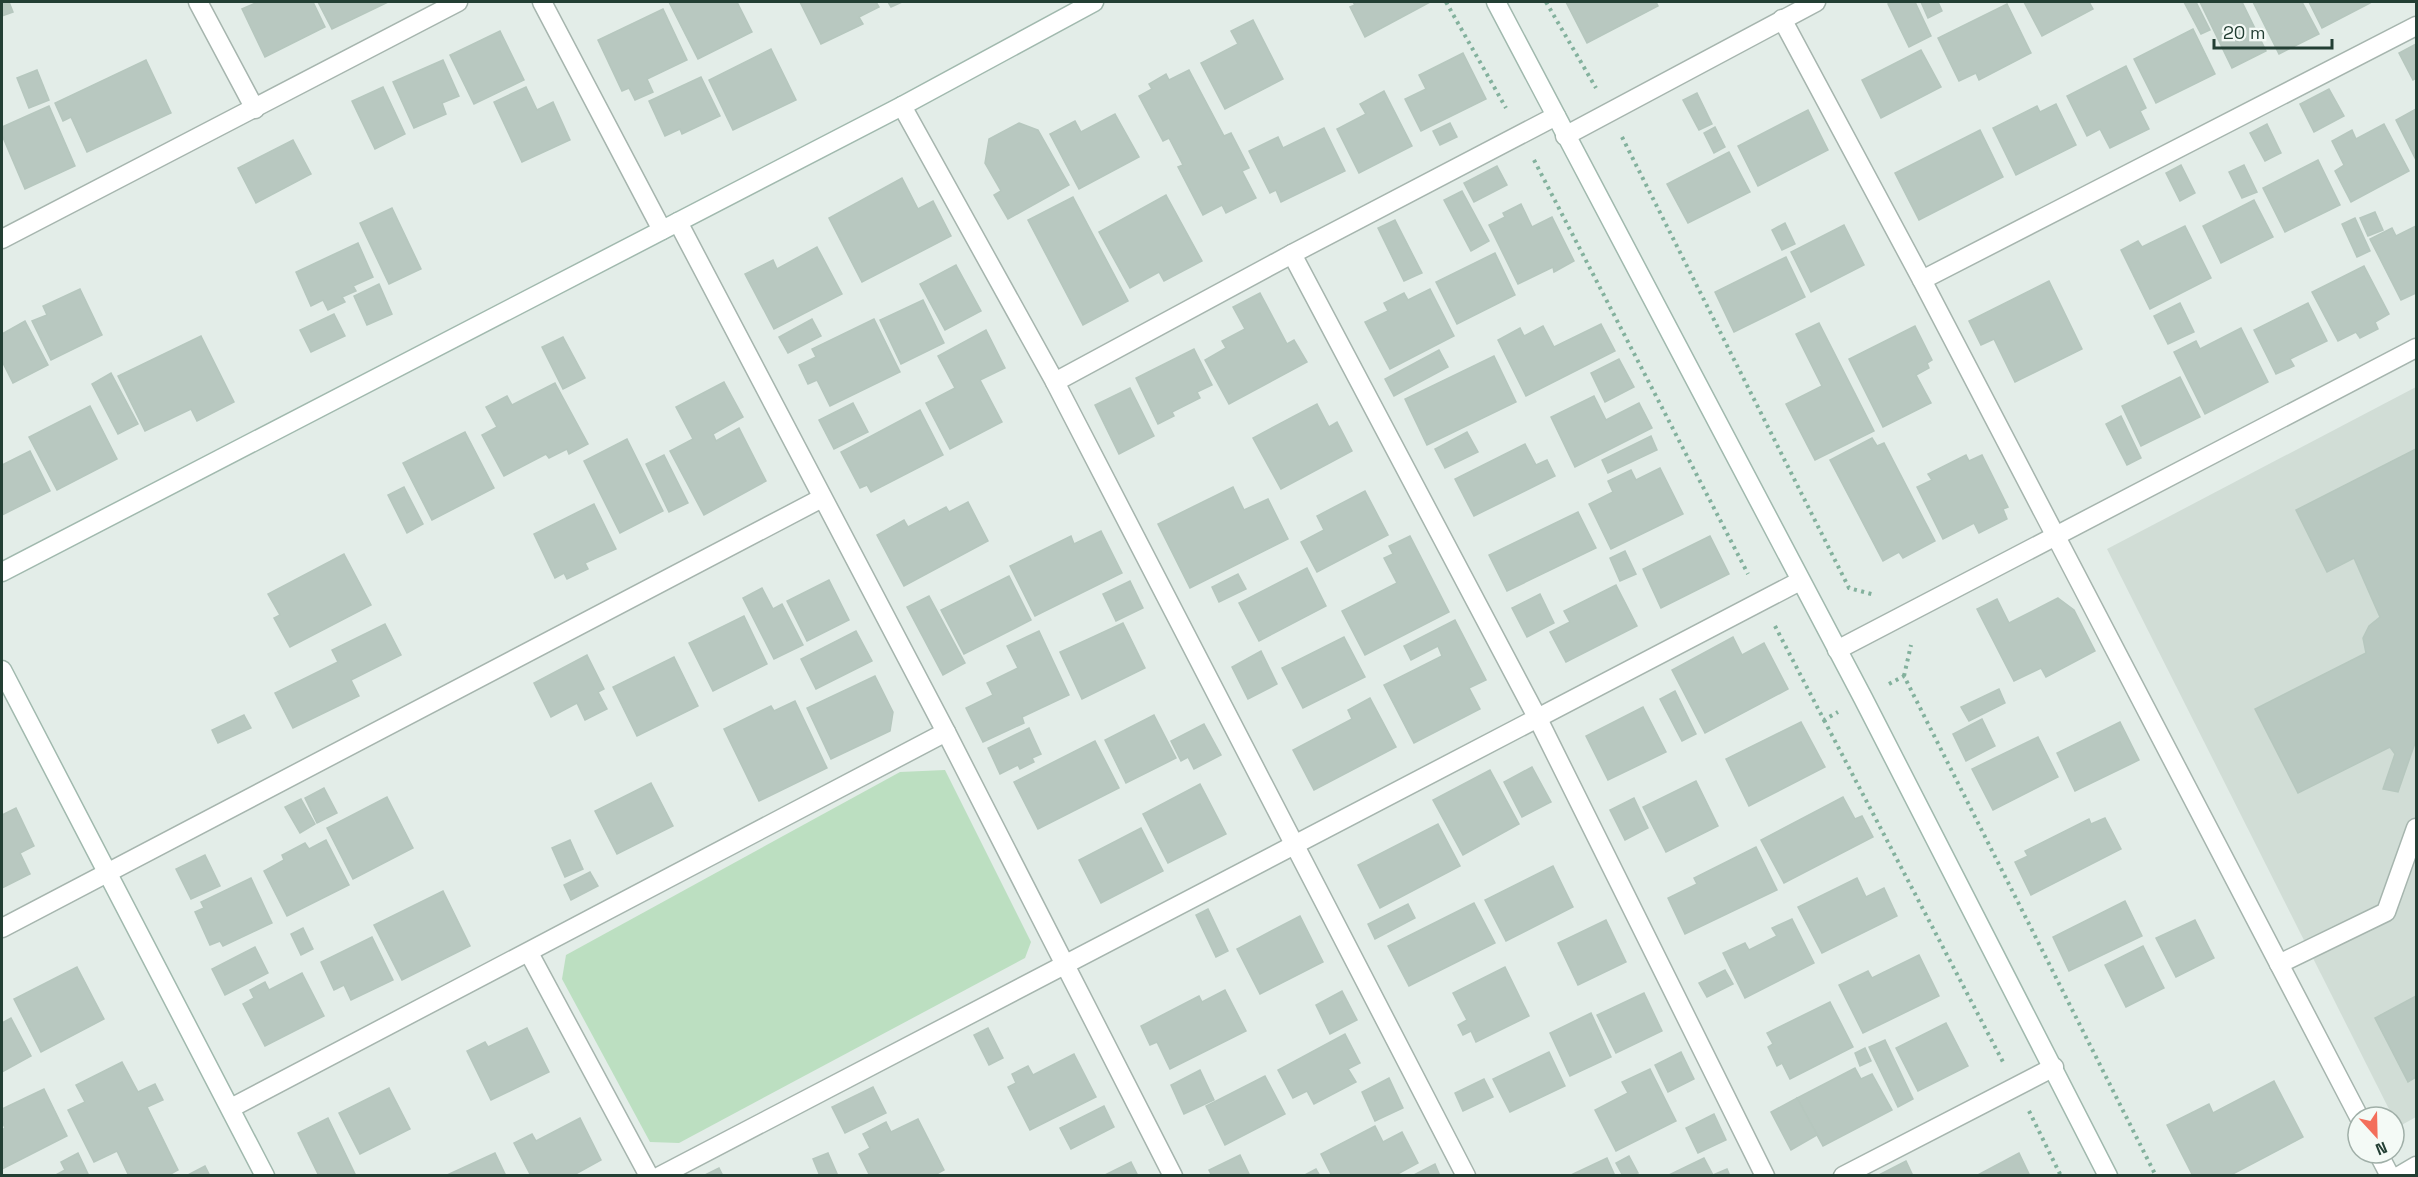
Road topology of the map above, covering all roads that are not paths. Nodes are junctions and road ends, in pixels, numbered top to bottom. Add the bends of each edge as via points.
1 (198, 2) edge
2 (458, 2) edge
3 (542, 2) edge
4 (1094, 2) edge
5 (1496, 2) edge
6 (1816, 2) edge
7 (1782, 19) junction
8 (2416, 26) edge
9 (902, 106) junction
10 (255, 109) junction
11 (1556, 116) junction
12 (1565, 136) junction
13 (670, 226) junction
14 (2, 239) edge
15 (1292, 254) junction
16 (1922, 280) junction
17 (2416, 348) edge
18 (1055, 382) junction
19 (822, 498) junction
20 (2056, 535) junction
21 (2, 572) edge
22 (1800, 581) junction
23 (1837, 650) junction
24 (2, 670) edge
25 (1538, 719) junction
26 (946, 732) junction
27 (2416, 828) edge
28 (1294, 846) junction
29 (108, 871) junction
30 (2, 928) edge
31 (528, 953) junction
32 (2279, 964) junction
33 (1064, 966) junction
34 (2054, 1067) junction
35 (2353, 1105) edge
36 (231, 1108) junction
37 (2416, 1167) edge
38 (265, 1176) edge
39 (649, 1176) edge
40 (660, 1176) edge
41 (1173, 1176) edge
42 (1466, 1176) edge
43 (1765, 1176) edge
44 (1843, 1176) edge
45 (2108, 1176) edge
46 (2399, 1176) edge

1 - 10 street
2 - 10 street
3 - 13 street
4 - 9 street
5 - 11 street
6 - 7 street
7 - 12 street
7 - 16 street
8 - 16 street
9 - 13 street
9 - 18 street
10 - 14 street
11 - 12 street
11 - 15 street
12 - 22 street
13 - 19 street
13 - 21 street
15 - 18 street
15 - 25 street
16 - 20 street
17 - 20 street
18 - 28 street
19 - 26 street
19 - 29 street
20 - 23 street
20 - 32 street
22 - 23 street
22 - 25 street
23 - 34 street
24 - 29 street
25 - 28 street
25 - 43 street
26 - 31 street
26 - 33 street
27 - 32 street via 2386,912
28 - 33 street
28 - 42 street
29 - 30 street
29 - 36 street
31 - 36 street
31 - 39 street
32 - 35 street
33 - 40 street
33 - 41 street
34 - 44 street
34 - 45 street
36 - 38 street
37 - 46 street

